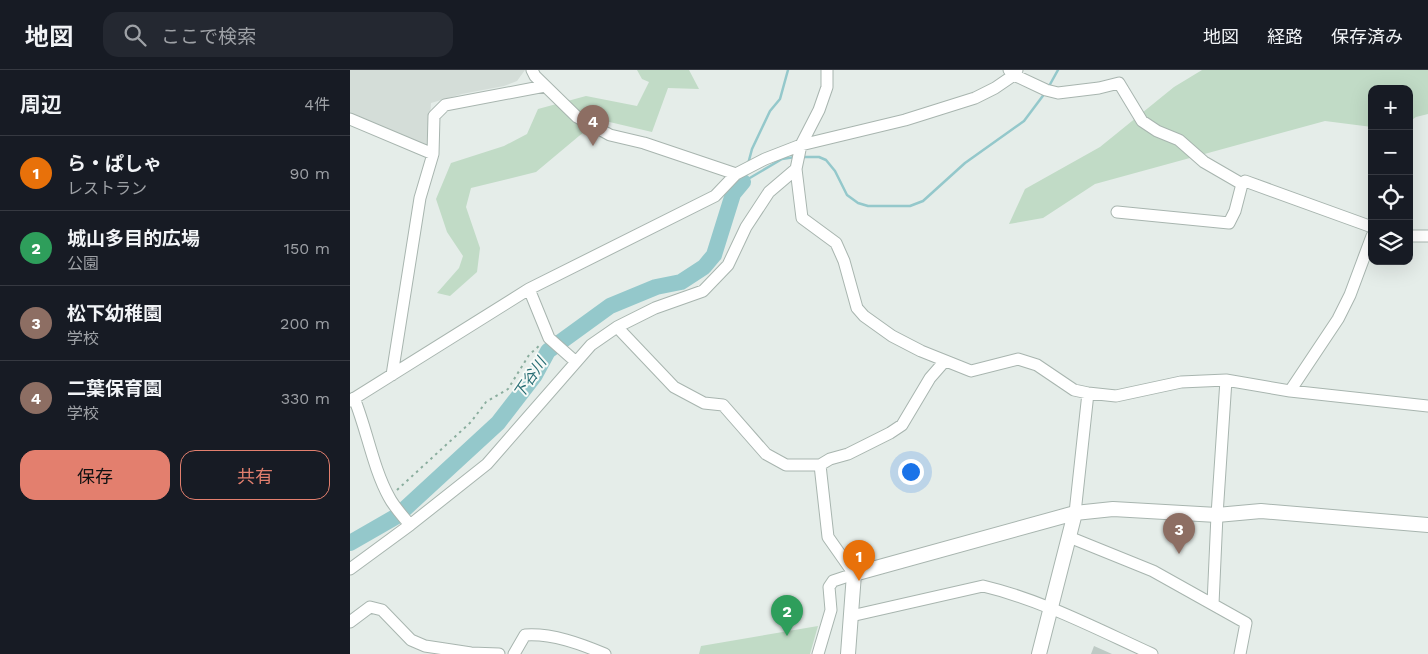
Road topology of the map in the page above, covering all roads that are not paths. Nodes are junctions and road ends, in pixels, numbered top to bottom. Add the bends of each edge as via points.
1 (532, 70) edge
2 (827, 70) edge
3 (1014, 72) edge
4 (546, 86) junction
5 (350, 120) edge
6 (801, 145) junction
7 (432, 154) junction
8 (796, 169) junction
9 (736, 174) junction
10 (1242, 184) junction
11 (1117, 212) dead end
12 (1368, 225) edge
13 (1413, 236) edge
14 (1428, 236) edge
15 (1368, 247) edge
16 (529, 289) junction
17 (617, 328) junction
18 (576, 362) junction
19 (944, 362) junction
20 (392, 375) junction
21 (1226, 380) junction
22 (1290, 391) junction
23 (1088, 393) junction
24 (352, 400) edge
25 (1428, 406) edge
26 (820, 465) junction
27 (1075, 513) junction
28 (1217, 515) junction
29 (410, 525) junction
30 (1428, 525) edge
31 (1069, 537) junction
32 (350, 569) edge
33 (854, 574) junction
34 (1213, 604) junction
35 (1050, 608) junction
36 (851, 616) junction
37 (350, 622) edge
38 (499, 654) edge
39 (514, 654) edge
40 (605, 654) edge
41 (818, 654) edge
42 (848, 654) edge
43 (1039, 654) edge
44 (1152, 654) edge
45 (1240, 654) edge

1 - 4 street
2 - 6 street via 827,87
3 - 6 street via 995,88 975,98 905,120
3 - 10 street via 1058,93 1119,83 1142,121 1157,132 1179,140 1204,162
4 - 7 street via 445,104 434,116
4 - 9 street via 577,117 610,135
5 - 7 street
6 - 8 street
6 - 9 street
7 - 20 street via 420,198
8 - 17 street via 769,192 746,227 728,265 703,291 655,308
8 - 19 street via 802,218 836,244 857,308 892,336
9 - 16 street via 715,196
10 - 11 street via 1229,223
10 - 12 street via 1245,180 1255,183
13 - 14 street
15 - 22 street via 1338,319
16 - 18 street via 549,338
16 - 20 street
17 - 18 street via 592,345
17 - 26 street via 674,388 704,403 723,405 766,454 786,465
18 - 29 street via 487,464
19 - 23 street via 971,371 1018,360 1037,365 1074,390
19 - 26 street via 930,378 902,425
20 - 24 street
21 - 22 street
21 - 23 street via 1181,382 1116,396
21 - 28 street
22 - 25 street
23 - 27 street
24 - 29 street via 361,416 389,498
26 - 33 street via 828,537
27 - 28 street via 1113,509
27 - 31 street
27 - 33 street
28 - 30 street via 1261,510
28 - 34 street
29 - 32 street
31 - 34 street via 1153,571
31 - 35 street
33 - 36 street
33 - 41 street via 833,581 829,587 831,610
34 - 45 street via 1246,623
35 - 36 street via 983,586
35 - 43 street
35 - 44 street
36 - 42 street
37 - 38 street via 370,607 382,610 411,640 425,646
39 - 40 street via 525,635 540,634

